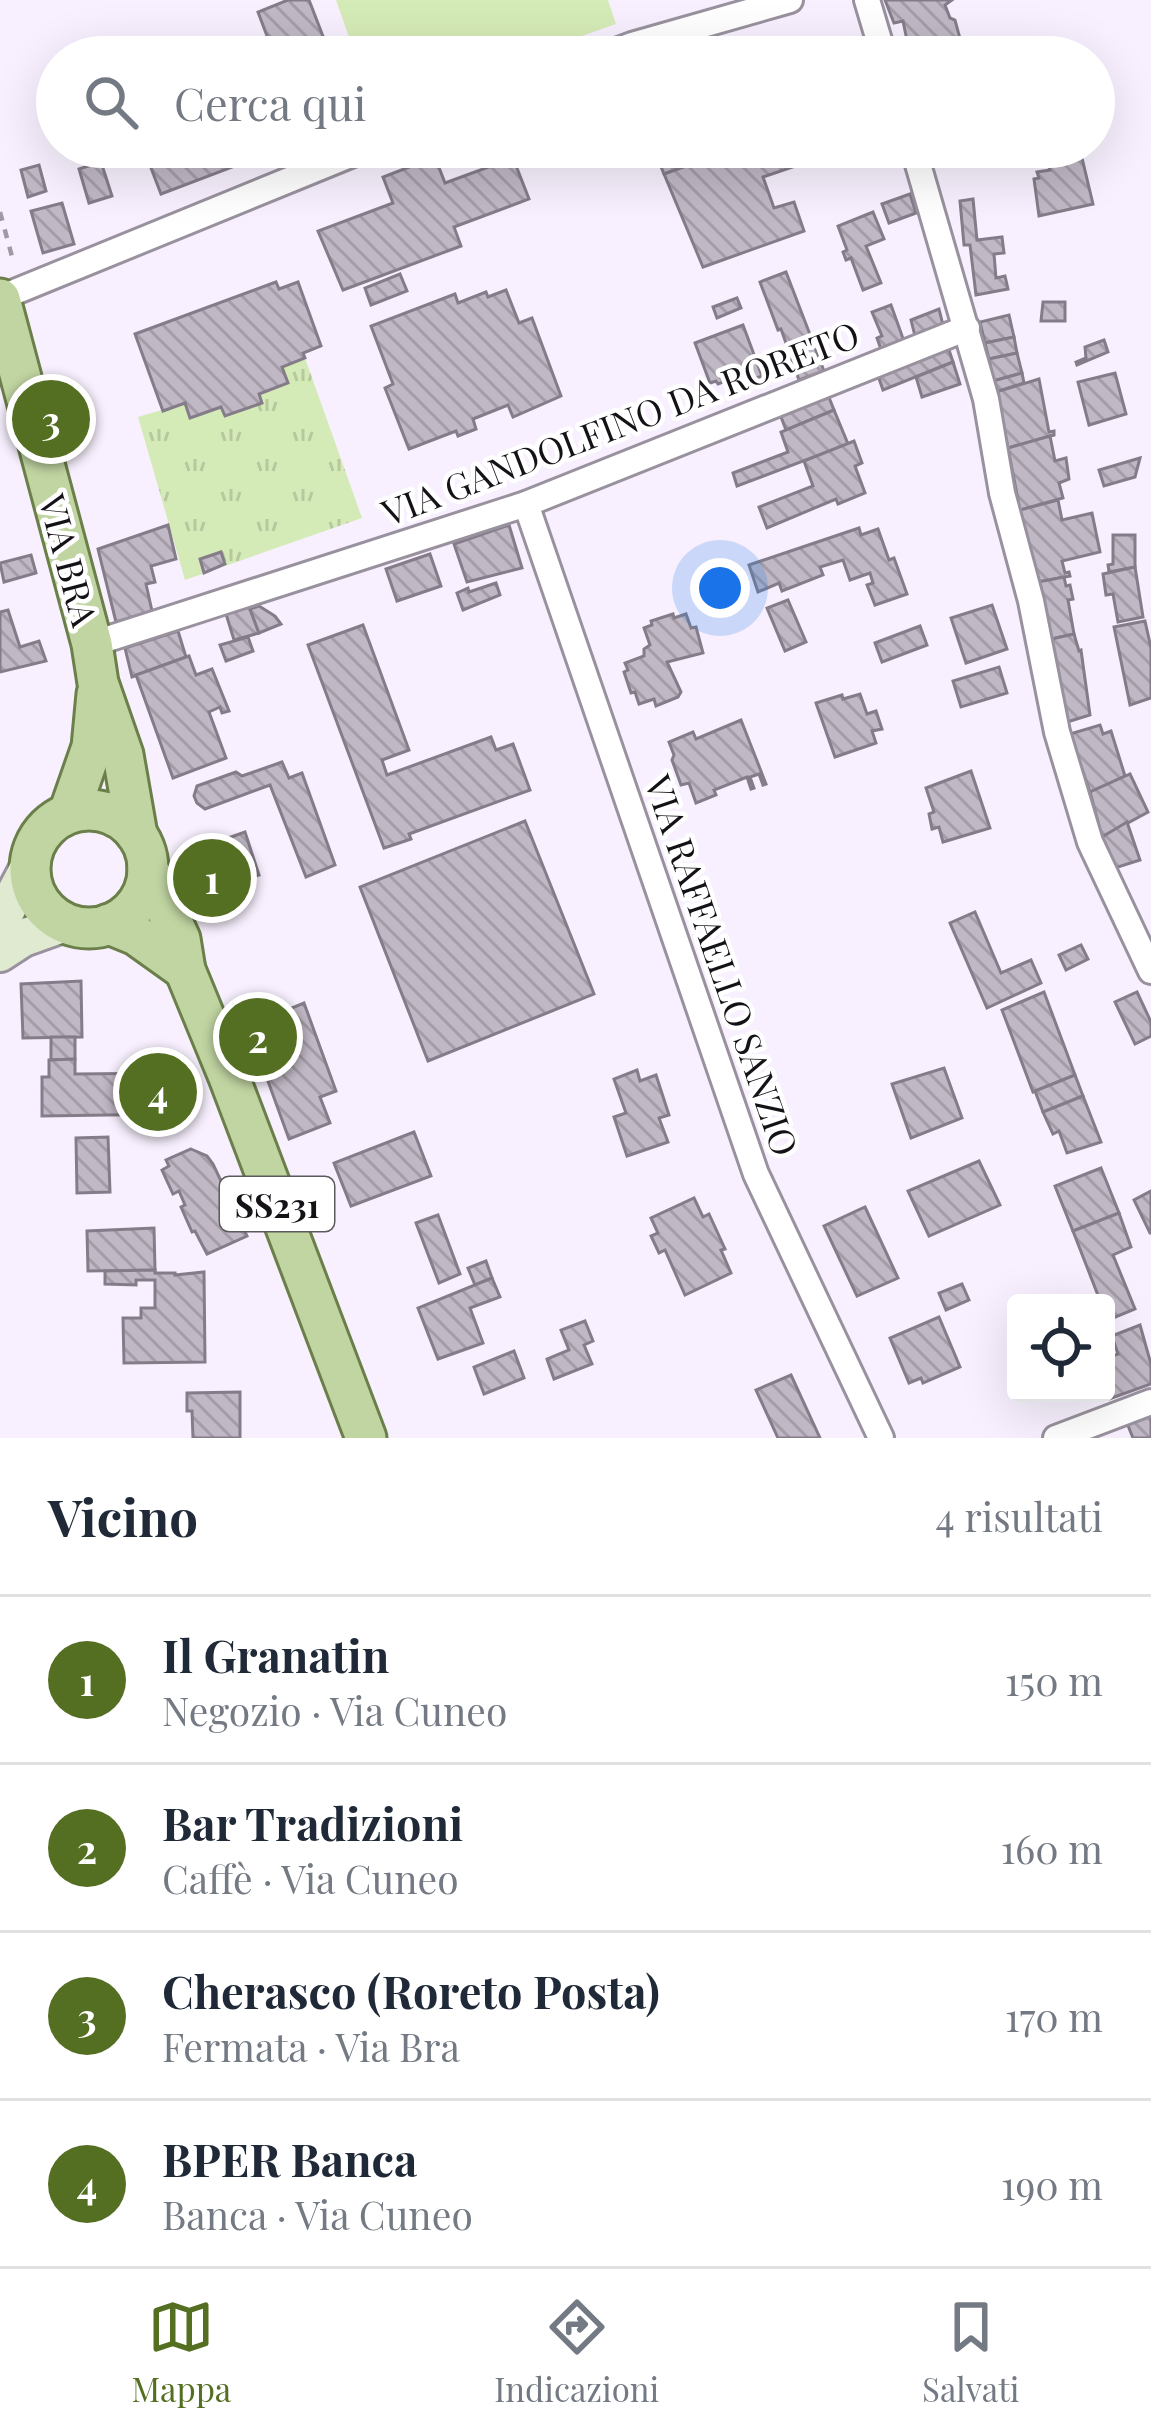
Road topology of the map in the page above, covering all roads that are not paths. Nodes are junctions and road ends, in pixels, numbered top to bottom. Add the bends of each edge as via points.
1 (790, 0) edge
2 (867, 0) edge
3 (664, 36) edge
4 (878, 36) edge
5 (319, 168) edge
6 (919, 168) edge
7 (7, 296) edge
8 (967, 328) junction
9 (526, 504) junction
10 (95, 663) junction
11 (69, 813) junction
12 (142, 852) junction
13 (29, 867) junction
14 (0, 922) edge
15 (64, 923) junction
16 (109, 925) junction
17 (0, 953) edge
18 (185, 970) junction
19 (1151, 971) edge
20 (1151, 1402) edge
21 (367, 1438) edge
22 (881, 1438) edge
23 (1056, 1438) edge

1 - 3 street
2 - 4 street
5 - 7 street
6 - 8 street
7 - 10 main road, VIA BRA / SS231
8 - 9 street, VIA GANDOLFINO DA RORETO
8 - 19 street via 1058,732 1090,842
9 - 10 street, VIA GANDOLFINO DA RORETO
9 - 22 street, VIA RAFFAELLO SANZIO via 756,1174
10 - 11 main road, SS231 via 92,747
10 - 12 main road, SS231
11 - 12 main road via 87,809 124,821
11 - 13 main road, SS231 via 41,834
12 - 16 main road via 145,886
12 - 18 main road, SS231
13 - 14 main road
13 - 15 main road via 38,900
15 - 16 main road
15 - 17 main road
16 - 18 main road via 136,934
18 - 21 main road, SS231
20 - 23 street

